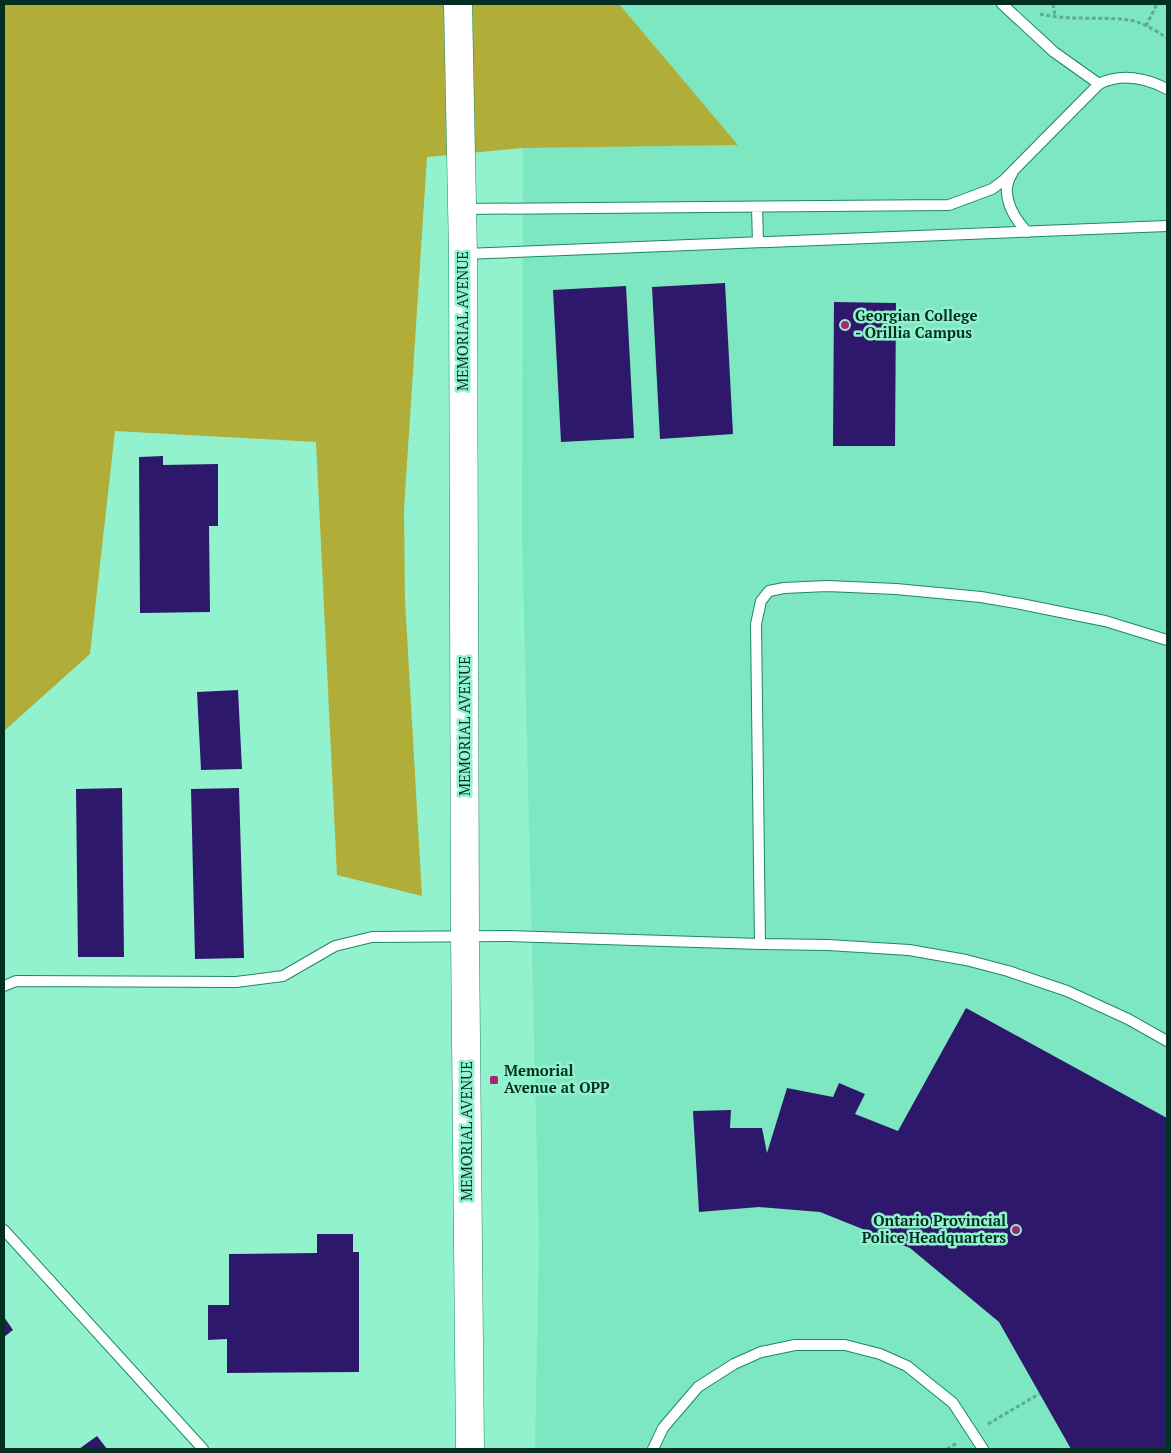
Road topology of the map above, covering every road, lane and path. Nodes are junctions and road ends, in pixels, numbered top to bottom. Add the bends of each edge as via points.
1 (458, 4) edge
2 (1002, 4) edge
3 (1053, 4) edge
4 (1157, 4) edge
5 (1036, 12) dead end
6 (1055, 16) junction
7 (1146, 26) junction
8 (1167, 38) edge
9 (1099, 84) junction
10 (1167, 89) edge
11 (1012, 173) junction
12 (757, 207) junction
13 (462, 209) junction
14 (1167, 226) edge
15 (1027, 232) junction
16 (758, 242) junction
17 (463, 254) junction
18 (1167, 640) edge
19 (465, 936) junction
20 (760, 944) junction
21 (4, 986) edge
22 (1167, 1041) edge
23 (4, 1230) edge
24 (1039, 1394) dead end
25 (973, 1433) junction
26 (203, 1449) edge
27 (470, 1449) edge
28 (653, 1449) edge
29 (947, 1449) edge
30 (983, 1449) edge

1 - 13 main road, MEMORIAL AVENUE
2 - 9 lane via 1054,52
3 - 6 path
4 - 7 path
5 - 6 path
6 - 7 path via 1130,20
7 - 8 path
9 - 10 lane via 1108,79 1134,78
9 - 11 lane
11 - 12 lane via 992,189 950,205
11 - 15 lane via 1008,180 1009,201
12 - 13 lane
12 - 16 lane
13 - 17 main road, MEMORIAL AVENUE
14 - 15 lane
15 - 16 lane
16 - 17 lane
17 - 19 main road, MEMORIAL AVENUE
18 - 20 lane via 1104,621 981,597 827,586 769,591 761,601 756,624
19 - 20 lane
19 - 21 lane via 372,937 335,946 283,976 236,982 16,982
19 - 27 main road, MEMORIAL AVENUE
20 - 22 lane via 909,950 966,960 1067,991
23 - 26 lane
24 - 25 path
25 - 28 lane via 953,1403 907,1366 880,1354 845,1346 796,1345 762,1352 734,1364 698,1388 663,1428
25 - 29 path
25 - 30 lane

